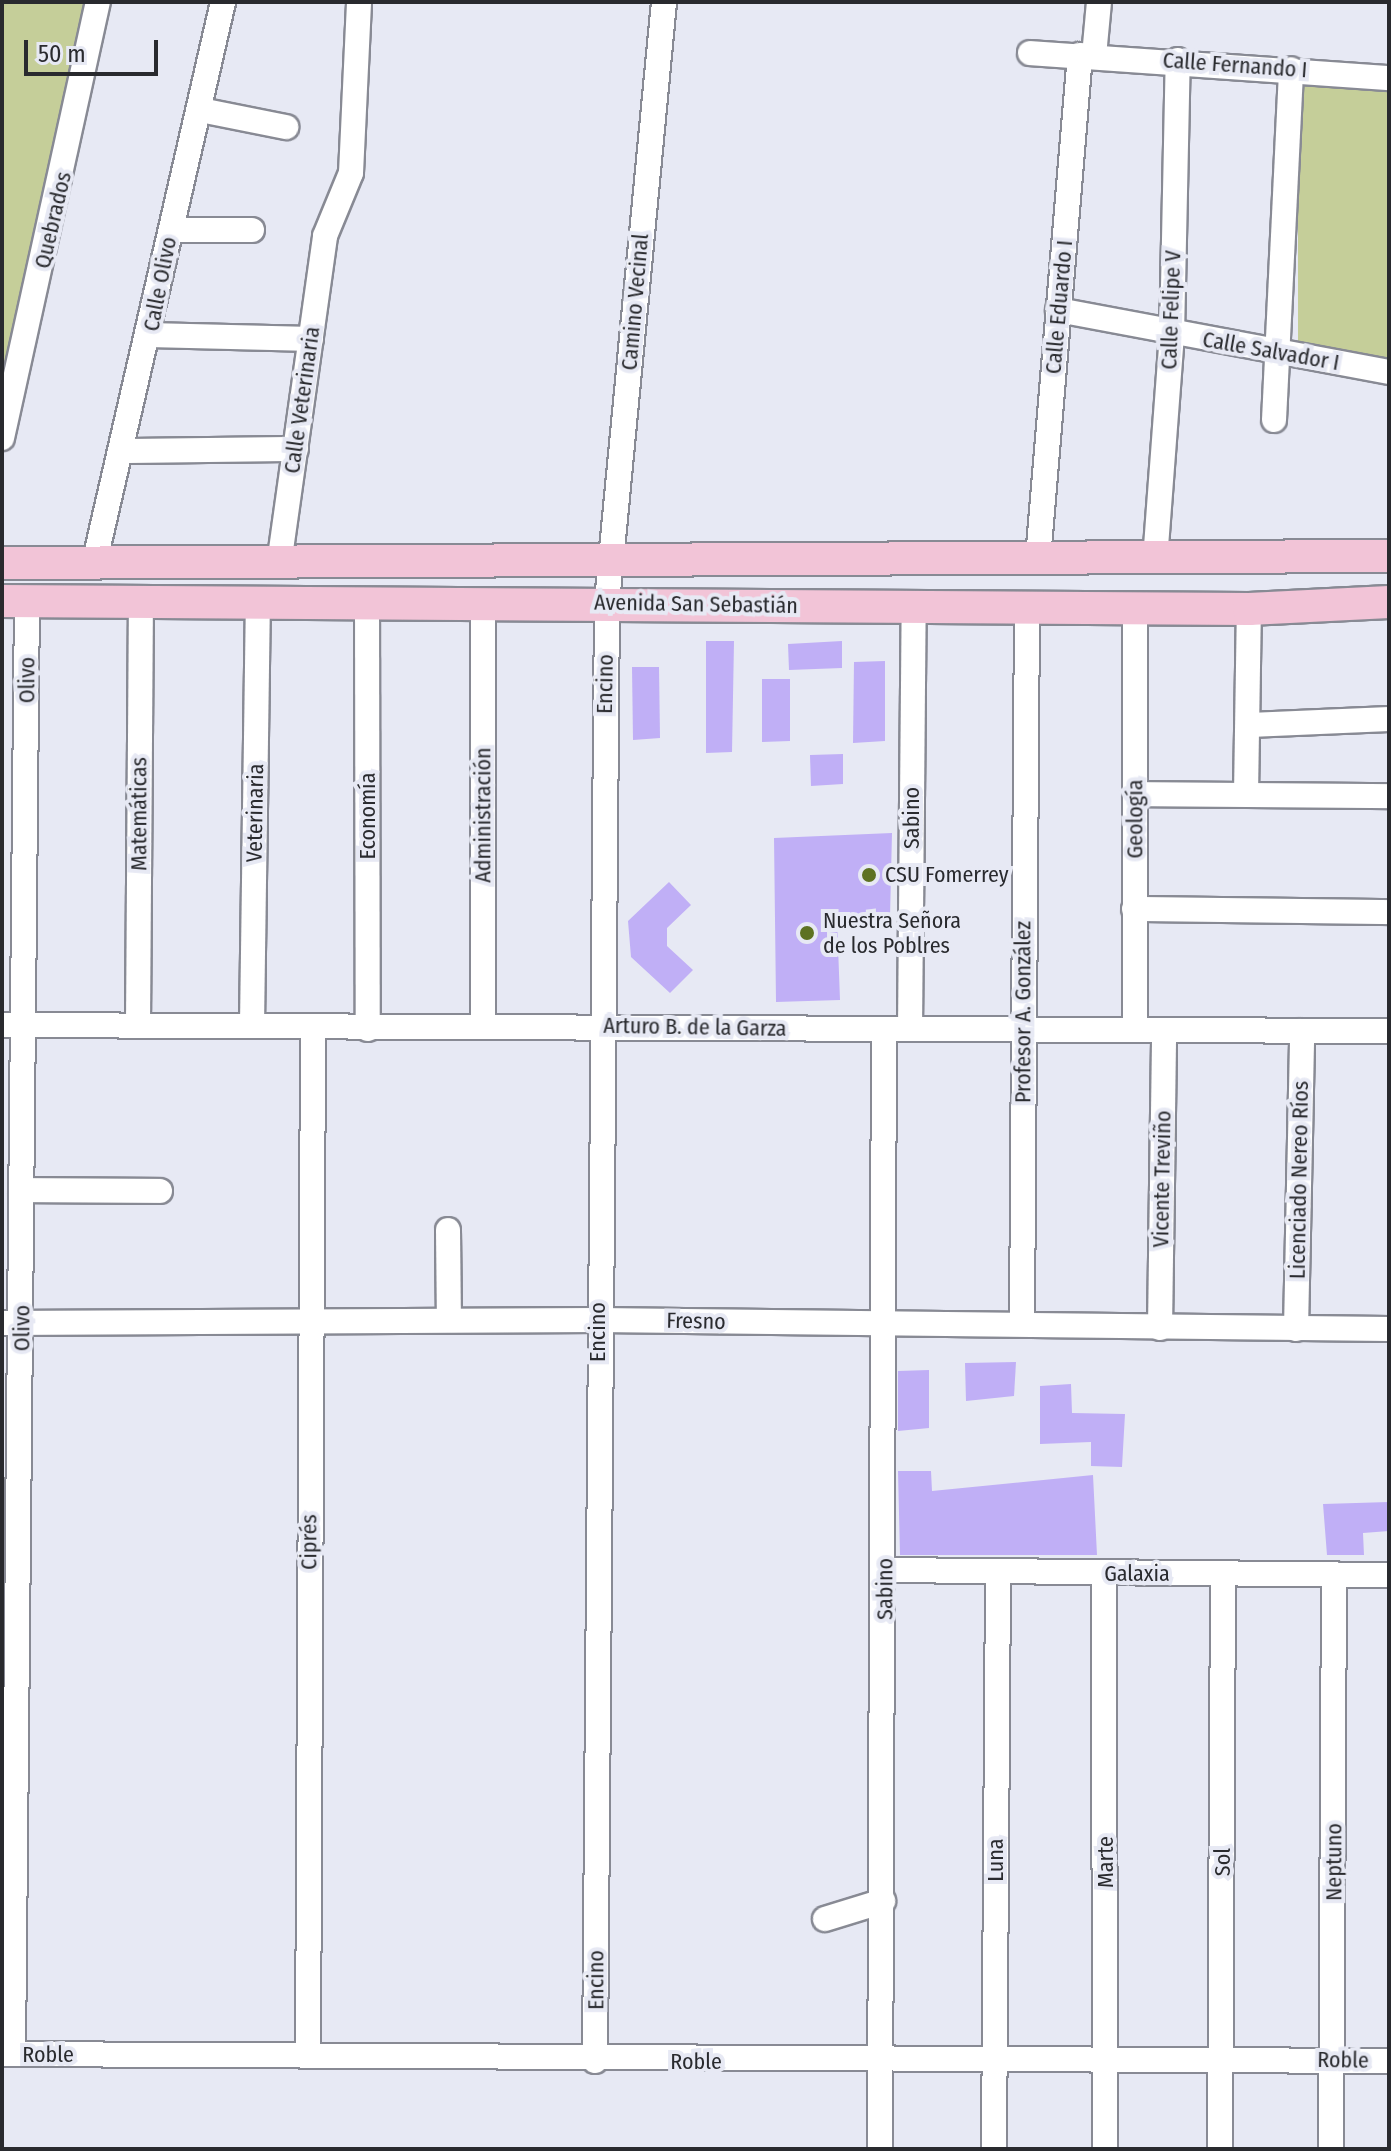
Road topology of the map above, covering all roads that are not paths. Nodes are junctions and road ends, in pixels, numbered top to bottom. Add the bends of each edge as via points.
1 (98, 2) edge
2 (223, 2) edge
3 (359, 2) edge
4 (664, 2) edge
5 (1099, 2) edge
6 (1030, 53) dead end
7 (1087, 56) junction
8 (1178, 60) junction
9 (1291, 69) junction
10 (1389, 78) edge
11 (201, 110) junction
12 (286, 127) dead end
13 (171, 230) junction
14 (252, 230) dead end
15 (1058, 310) junction
16 (150, 335) junction
17 (1172, 335) junction
18 (311, 339) junction
19 (1281, 351) junction
20 (1389, 372) edge
21 (1274, 420) dead end
22 (2, 438) edge
23 (296, 449) junction
24 (121, 451) junction
25 (1389, 556) edge
26 (1038, 559) junction
27 (1155, 560) junction
28 (611, 562) junction
29 (2, 563) edge
30 (94, 564) junction
31 (279, 564) junction
32 (258, 601) junction
33 (14, 602) edge
34 (141, 602) junction
35 (367, 602) junction
36 (607, 602) junction
37 (1389, 602) edge
38 (483, 603) junction
39 (1027, 606) junction
40 (914, 607) junction
41 (1135, 608) junction
42 (1249, 609) junction
43 (1389, 719) edge
44 (1250, 725) junction
45 (1135, 794) junction
46 (1246, 794) junction
47 (1389, 796) edge
48 (1134, 909) junction
49 (1389, 912) edge
50 (13, 1025) edge
51 (138, 1025) junction
52 (252, 1025) junction
53 (598, 1026) junction
54 (483, 1027) junction
55 (1022, 1027) junction
56 (313, 1028) junction
57 (368, 1029) junction
58 (884, 1029) junction
59 (910, 1029) junction
60 (1135, 1030) junction
61 (1164, 1031) junction
62 (1302, 1031) junction
63 (1389, 1031) edge
64 (160, 1191) dead end
65 (15, 1199) edge
66 (448, 1230) dead end
67 (449, 1320) junction
68 (598, 1320) junction
69 (309, 1322) junction
70 (1022, 1322) junction
71 (12, 1323) edge
72 (883, 1324) junction
73 (1160, 1328) junction
74 (1296, 1329) junction
75 (1389, 1329) edge
76 (885, 1570) junction
77 (998, 1571) junction
78 (1104, 1574) junction
79 (1223, 1574) junction
80 (1334, 1574) junction
81 (1389, 1575) edge
82 (883, 1901) junction
83 (825, 1919) dead end
84 (8, 2054) edge
85 (308, 2056) junction
86 (1107, 2059) junction
87 (1222, 2059) junction
88 (1333, 2059) junction
89 (595, 2061) junction
90 (1389, 2061) edge
91 (883, 2063) junction
92 (994, 2063) junction
93 (880, 2149) edge
94 (994, 2149) edge
95 (1105, 2149) edge
96 (1220, 2149) edge
97 (1331, 2149) edge

1 - 22 street, Quebrados
2 - 11 street, Calle Olivo
3 - 18 street, Calle Veterinaria via 351,173 325,236
4 - 28 street, Camino Vecinal
5 - 7 street, Calle Eduardo I
6 - 7 street, Calle Fernando I
7 - 8 street, Calle Fernando I
7 - 15 street, Calle Eduardo I
8 - 9 street, Calle Fernando I
8 - 17 street, Calle Felipe V
9 - 10 street, Calle Fernando I
9 - 19 street
11 - 12 street
11 - 13 street, Calle Olivo
13 - 14 street
13 - 16 street, Calle Olivo
15 - 17 street, Calle Salvador I
15 - 26 street, Calle Eduardo I
16 - 18 street
16 - 24 street, Calle Olivo
17 - 19 street, Calle Salvador I
17 - 27 street, Calle Felipe V
18 - 23 street, Calle Veterinaria
19 - 20 street, Calle Salvador I
19 - 21 street
23 - 24 street
23 - 31 street, Calle Veterinaria
24 - 30 street, Calle Olivo
25 - 27 main road, Avenida San Sebastián
26 - 27 main road, Avenida San Sebastián
26 - 28 main road, Avenida San Sebastián
28 - 31 main road, Avenida San Sebastián
28 - 36 street, Camino Vecinal
29 - 30 main road, Avenida San Sebastián
30 - 31 main road, Avenida San Sebastián
32 - 34 main road, Avenida San Sebastián
32 - 35 main road, Avenida San Sebastián
32 - 52 street, Veterinaria
33 - 34 main road, Avenida San Sebastián
33 - 50 street, Olivo
34 - 51 street, Matemáticas
35 - 38 main road, Avenida San Sebastián
35 - 57 street, Economía
36 - 38 main road, Avenida San Sebastián
36 - 40 main road, Avenida San Sebastián
36 - 53 street, Encino
37 - 42 main road, Avenida San Sebastián
38 - 54 street, Administración
39 - 40 main road, Avenida San Sebastián
39 - 41 main road, Avenida San Sebastián
39 - 55 street, Profesor A. González
40 - 59 street, Sabino
41 - 42 main road, Avenida San Sebastián
41 - 45 street, Geología
42 - 44 street
43 - 44 street
44 - 46 street
45 - 46 street
45 - 48 street, Geología
46 - 47 street
48 - 49 street
48 - 60 street, Geología
50 - 51 street, Arturo B. de la Garza
50 - 65 street, Olivo
51 - 52 street, Arturo B. de la Garza
52 - 56 street, Arturo B. de la Garza
53 - 54 street, Arturo B. de la Garza
53 - 58 street, Arturo B. de la Garza
53 - 68 street, Encino
54 - 57 street, Arturo B. de la Garza
55 - 59 street, Arturo B. de la Garza
55 - 60 street, Arturo B. de la Garza
55 - 70 street, Profesor A. González
56 - 57 street, Arturo B. de la Garza
56 - 69 street, Ciprés
58 - 59 street, Arturo B. de la Garza
58 - 72 street, Sabino
60 - 61 street, Arturo B. de la Garza
61 - 62 street, Arturo B. de la Garza
61 - 73 street, Vicente Treviño
62 - 63 street, Arturo B. de la Garza
62 - 74 street, Licenciado Nereo Ríos
64 - 65 street
65 - 71 street, Olivo
66 - 67 street
67 - 68 street, Fresno
67 - 69 street, Fresno
68 - 72 street, Fresno
68 - 89 street, Encino
69 - 71 street, Fresno
69 - 85 street, Ciprés
70 - 72 street, Fresno
70 - 73 street, Fresno
71 - 84 street, Olivo
72 - 76 street, Sabino
73 - 74 street, Fresno
74 - 75 street, Fresno
76 - 77 street, Galaxia
76 - 82 street, Sabino
77 - 78 street, Galaxia
77 - 92 street, Luna
78 - 79 street, Galaxia
78 - 86 street, Marte
79 - 80 street, Galaxia
79 - 87 street, Sol
80 - 81 street, Galaxia
80 - 88 street, Neptuno
82 - 83 street
82 - 91 street, Sabino
84 - 85 street, Roble
85 - 89 street, Roble
86 - 87 street, Roble
86 - 92 street, Roble
86 - 95 street, Marte
87 - 88 street, Roble
87 - 96 street, Sol
88 - 90 street, Roble
88 - 97 street, Neptuno
89 - 91 street, Roble
91 - 92 street, Roble
91 - 93 street, Sabino
92 - 94 street, Luna

